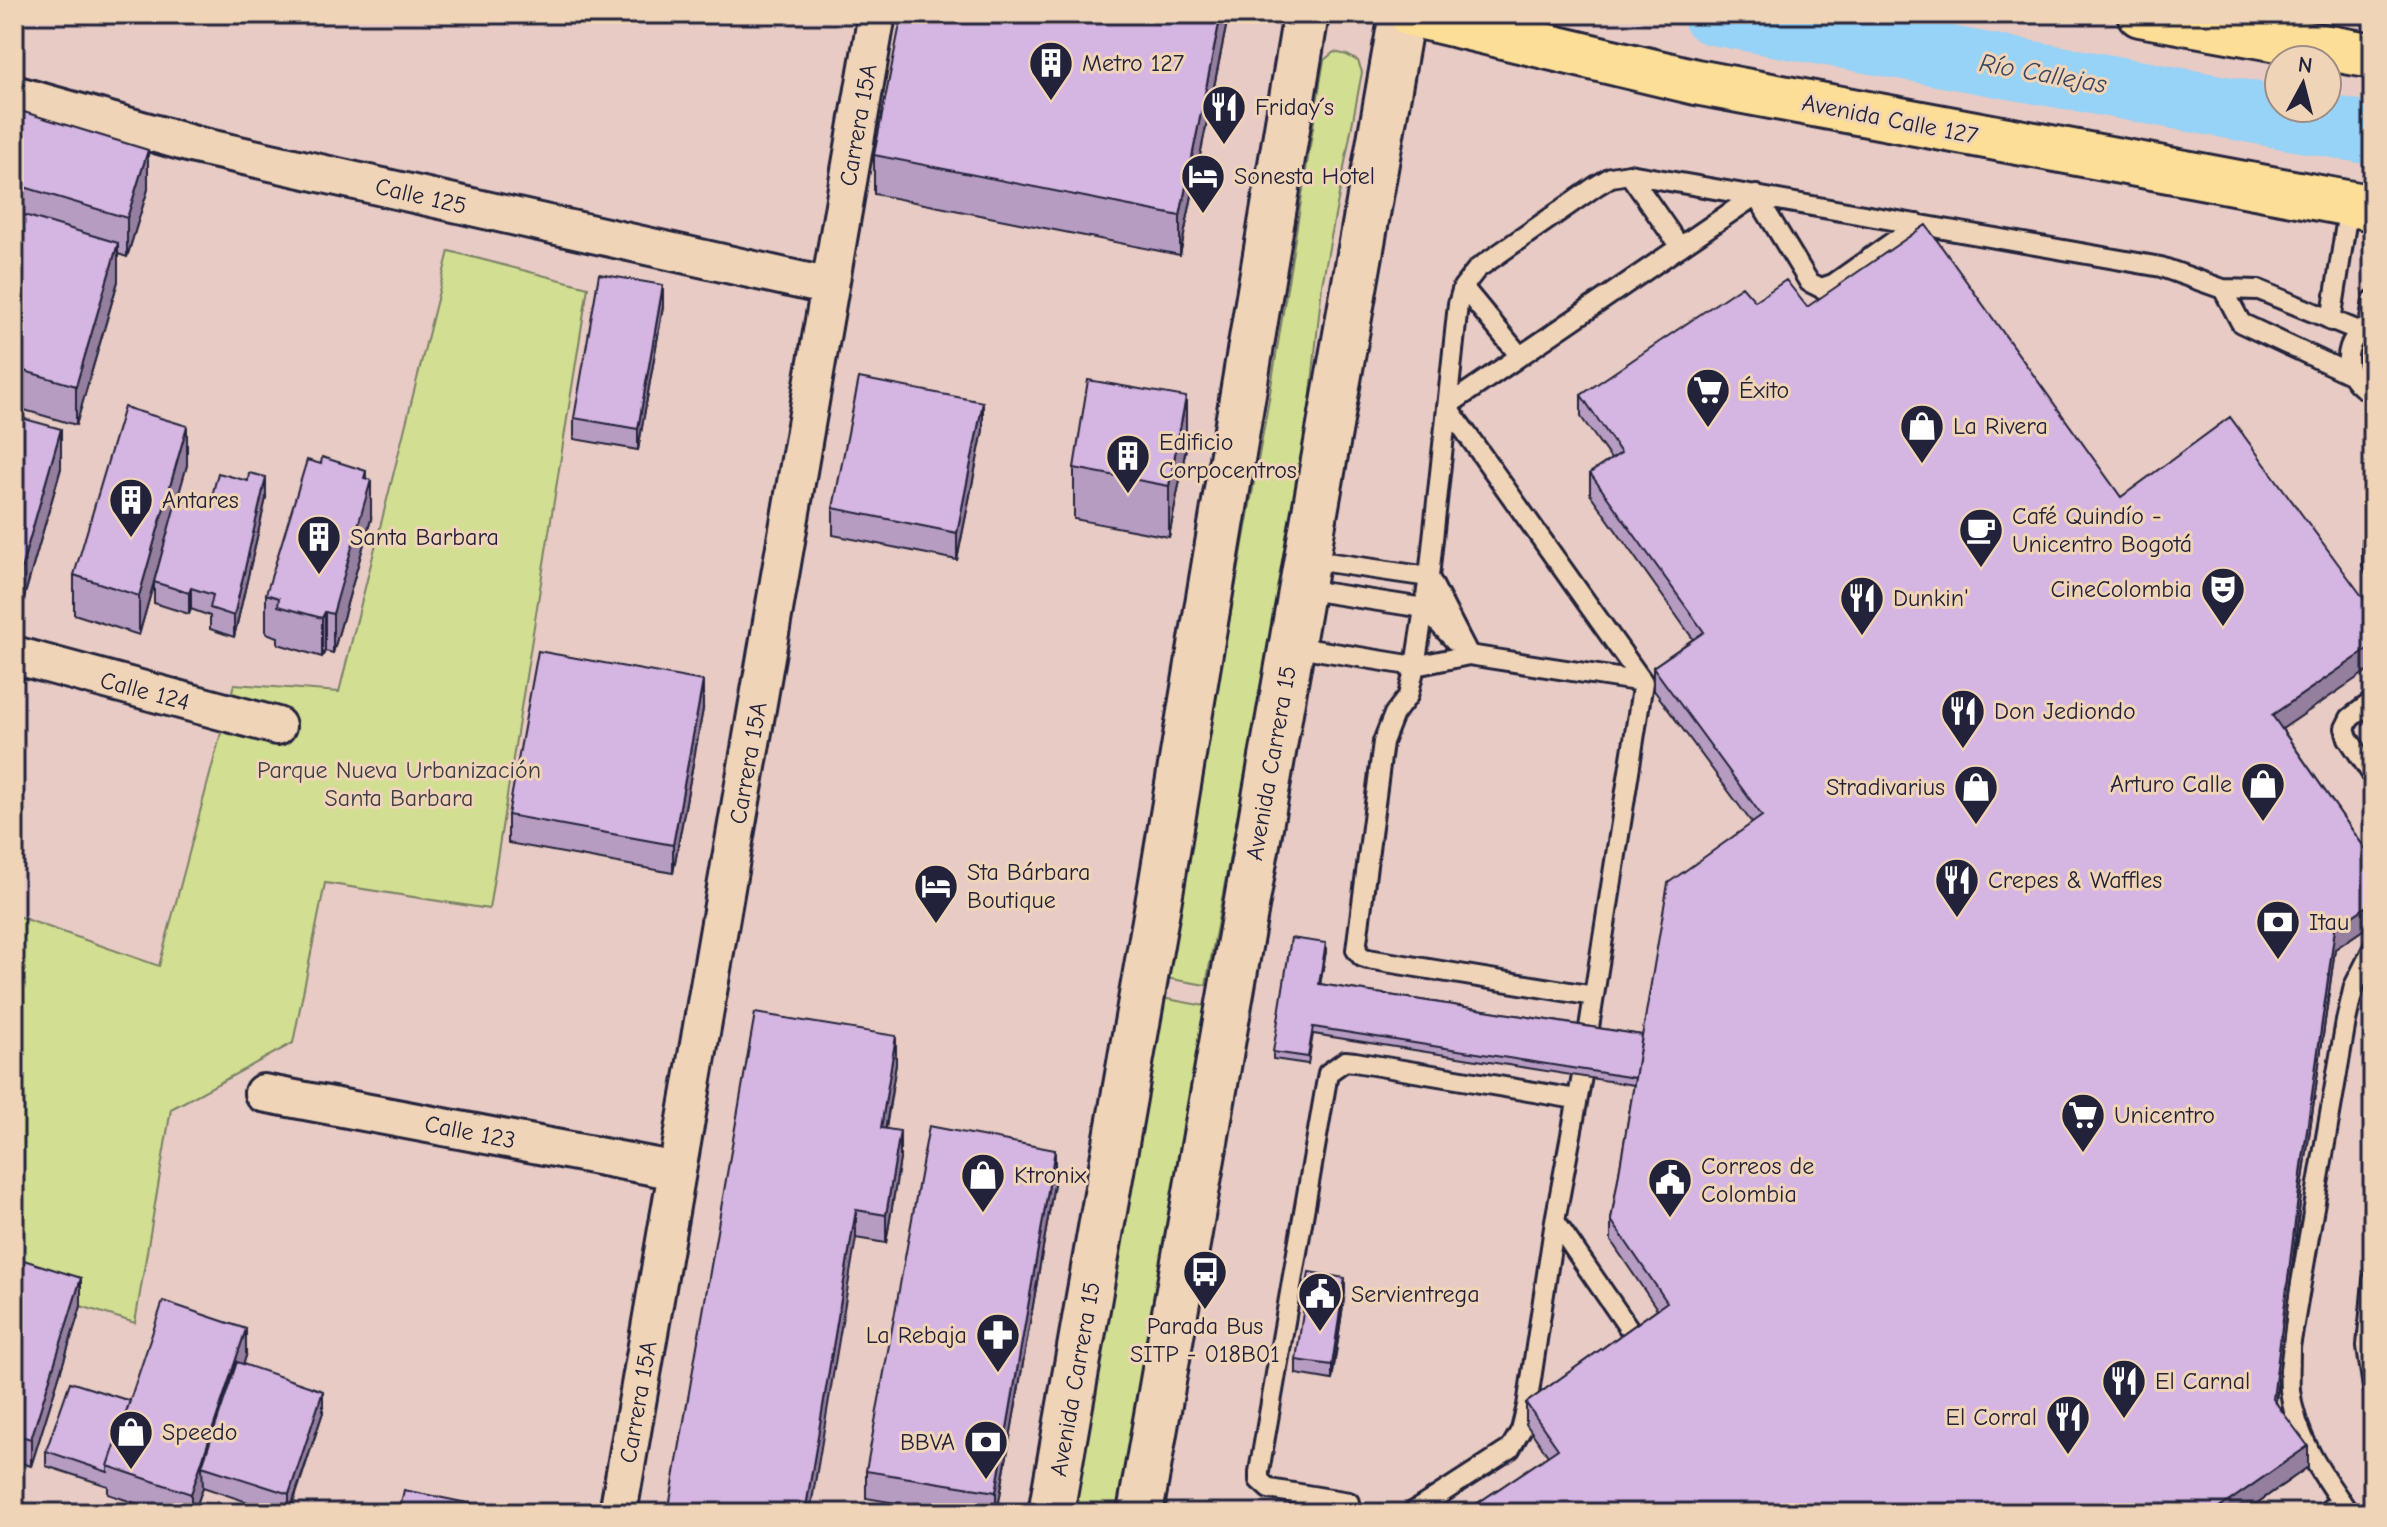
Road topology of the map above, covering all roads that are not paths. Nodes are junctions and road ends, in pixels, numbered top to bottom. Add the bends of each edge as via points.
1 (877, 14) edge
2 (1306, 14) edge
3 (1402, 14) edge
4 (1411, 14) edge
5 (2140, 14) edge
6 (2373, 56) edge
7 (14, 94) edge
8 (1629, 174) junction
9 (1756, 195) junction
10 (2361, 206) edge
11 (1918, 224) junction
12 (1680, 247) junction
13 (830, 287) junction
14 (1463, 287) junction
15 (2223, 289) junction
16 (2373, 300) edge
17 (2331, 321) junction
18 (2367, 326) edge
19 (1520, 356) junction
20 (2350, 374) junction
21 (2373, 393) edge
22 (1447, 406) junction
23 (2373, 536) edge
24 (2373, 565) edge
25 (1304, 574) junction
26 (1429, 577) junction
27 (1424, 608) junction
28 (1291, 646) junction
29 (14, 655) edge
30 (1469, 655) junction
31 (1415, 666) junction
32 (1643, 682) junction
33 (2373, 701) edge
34 (277, 726) dead end
35 (2373, 776) edge
36 (2373, 948) edge
37 (1594, 996) junction
38 (1588, 1034) edge
39 (1582, 1076) edge
40 (263, 1093) dead end
41 (1576, 1099) junction
42 (677, 1171) junction
43 (1555, 1221) junction
44 (2373, 1280) edge
45 (1630, 1330) edge
46 (2373, 1388) edge
47 (2345, 1507) edge
48 (1348, 1508) edge
49 (618, 1513) edge
50 (1051, 1513) edge
51 (1140, 1513) edge
52 (1411, 1513) edge
53 (2324, 1513) edge

1 - 13 street, Carrera 15A via 856,174
2 - 50 main road, Avenida Carrera 15
3 - 25 main road, Avenida Carrera 15
4 - 10 main road, Avenida Calle 127 via 1696,82
5 - 6 main road
7 - 13 street, Calle 125 via 195,145
8 - 9 lane
8 - 12 lane
8 - 14 lane via 1596,186 1477,269
9 - 11 lane
9 - 11 lane via 1809,282 1821,288
9 - 12 lane
10 - 17 lane
11 - 15 lane via 2150,264
12 - 19 lane
13 - 42 street, Carrera 15A
14 - 19 lane
14 - 22 lane
15 - 17 lane via 2259,290
15 - 20 lane via 2241,323
16 - 18 lane
17 - 18 lane
18 - 20 lane via 2347,351
19 - 22 lane
20 - 21 lane
22 - 26 lane
22 - 32 lane
23 - 24 lane
25 - 26 lane
25 - 27 lane
25 - 28 main road, Avenida Carrera 15
26 - 27 lane
26 - 30 lane
27 - 30 lane
27 - 31 lane
28 - 31 lane
28 - 51 main road, Avenida Carrera 15
29 - 34 street, Calle 124
30 - 31 lane
30 - 32 lane
31 - 37 lane via 1408,696 1383,742 1356,950 1368,959
32 - 37 lane
33 - 35 lane via 2345,728
36 - 47 lane via 2354,986 2346,1021 2290,1347 2296,1418 2305,1443
37 - 38 lane
39 - 41 lane
40 - 42 street, Calle 123
41 - 43 lane
41 - 48 lane via 1355,1062 1345,1061 1328,1073 1259,1480 1269,1489
42 - 49 street, Carrera 15A
43 - 45 lane
43 - 52 lane via 1521,1430 1510,1449
44 - 46 lane via 2367,1346
47 - 53 lane

